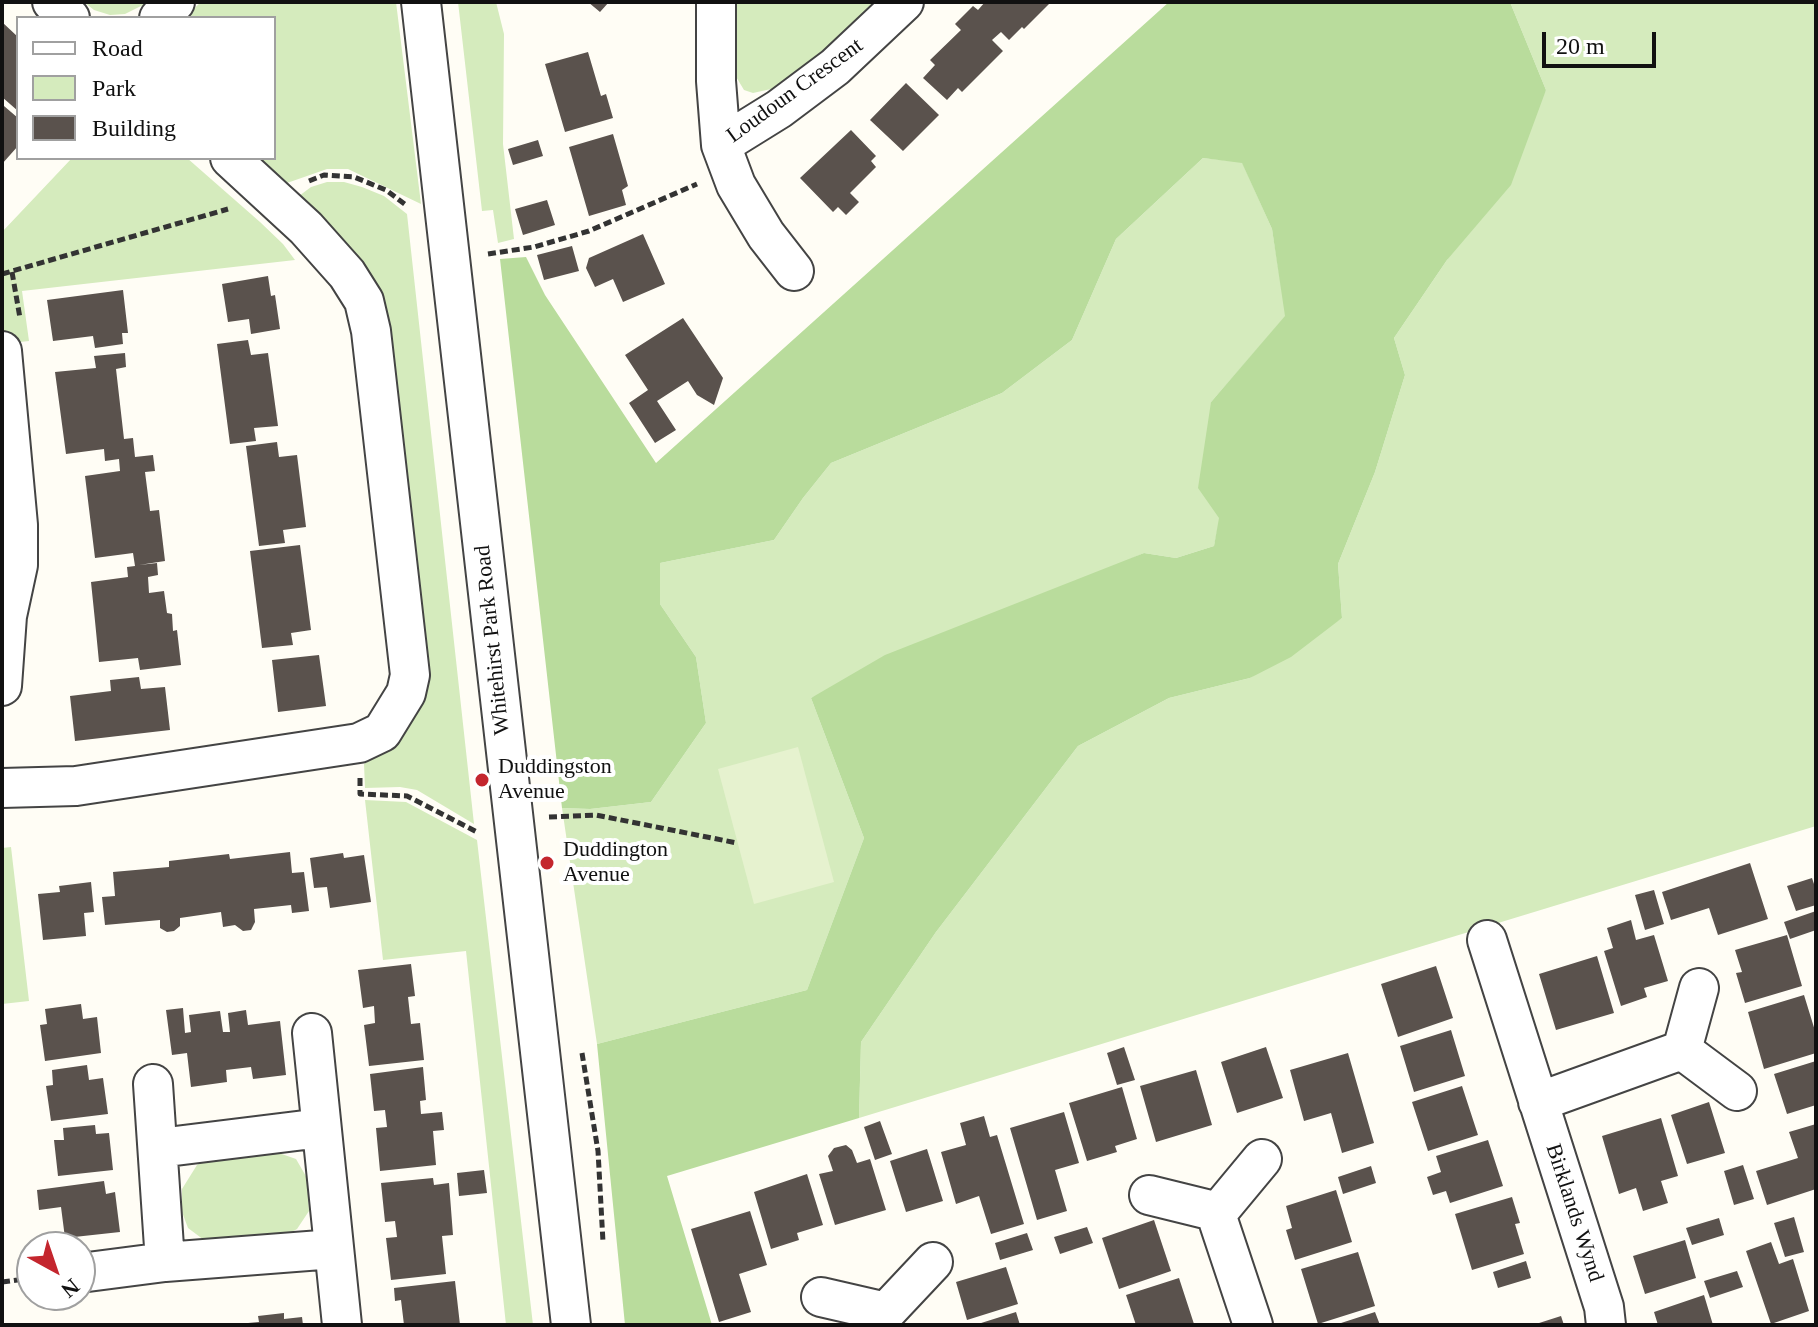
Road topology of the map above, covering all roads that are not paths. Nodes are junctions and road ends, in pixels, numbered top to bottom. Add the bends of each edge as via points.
1 (52, 2) edge
2 (421, 2) edge
3 (716, 2) edge
4 (904, 2) edge
5 (68, 16) edge
6 (725, 157) junction
7 (232, 160) edge
8 (794, 271) dead end
9 (2, 351) edge
10 (2, 686) edge
11 (2, 788) edge
12 (1487, 940) dead end
13 (1699, 988) dead end
14 (312, 1033) dead end
15 (1682, 1050) junction
16 (153, 1084) dead end
17 (1737, 1091) dead end
18 (1538, 1102) junction
19 (321, 1128) junction
20 (159, 1148) junction
21 (1262, 1159) dead end
22 (1149, 1195) dead end
23 (1215, 1211) junction
24 (334, 1249) junction
25 (165, 1262) junction
26 (933, 1262) dead end
27 (96, 1271) edge
28 (821, 1297) dead end
29 (888, 1318) edge
30 (342, 1325) edge
31 (571, 1325) edge
32 (1253, 1325) edge
33 (1606, 1325) edge

1 - 5 street
2 - 31 street, Whitehirst Park Road
3 - 6 street, Loudoun Crescent via 716,81
4 - 6 street, Loudoun Crescent
6 - 8 street, Loudoun Crescent via 766,235
7 - 11 street via 347,274 364,301 410,675 398,708 382,732 359,743 76,786
9 - 10 street via 18,565 7,616
12 - 18 street, Birklands Wynd
13 - 15 street
14 - 19 street
15 - 17 street
15 - 18 street
16 - 20 street
18 - 33 street, Birklands Wynd
19 - 20 street
19 - 24 street
20 - 25 street
21 - 23 street
22 - 23 street
23 - 32 street
24 - 25 street
24 - 30 street
25 - 27 street
26 - 29 street
28 - 29 street

